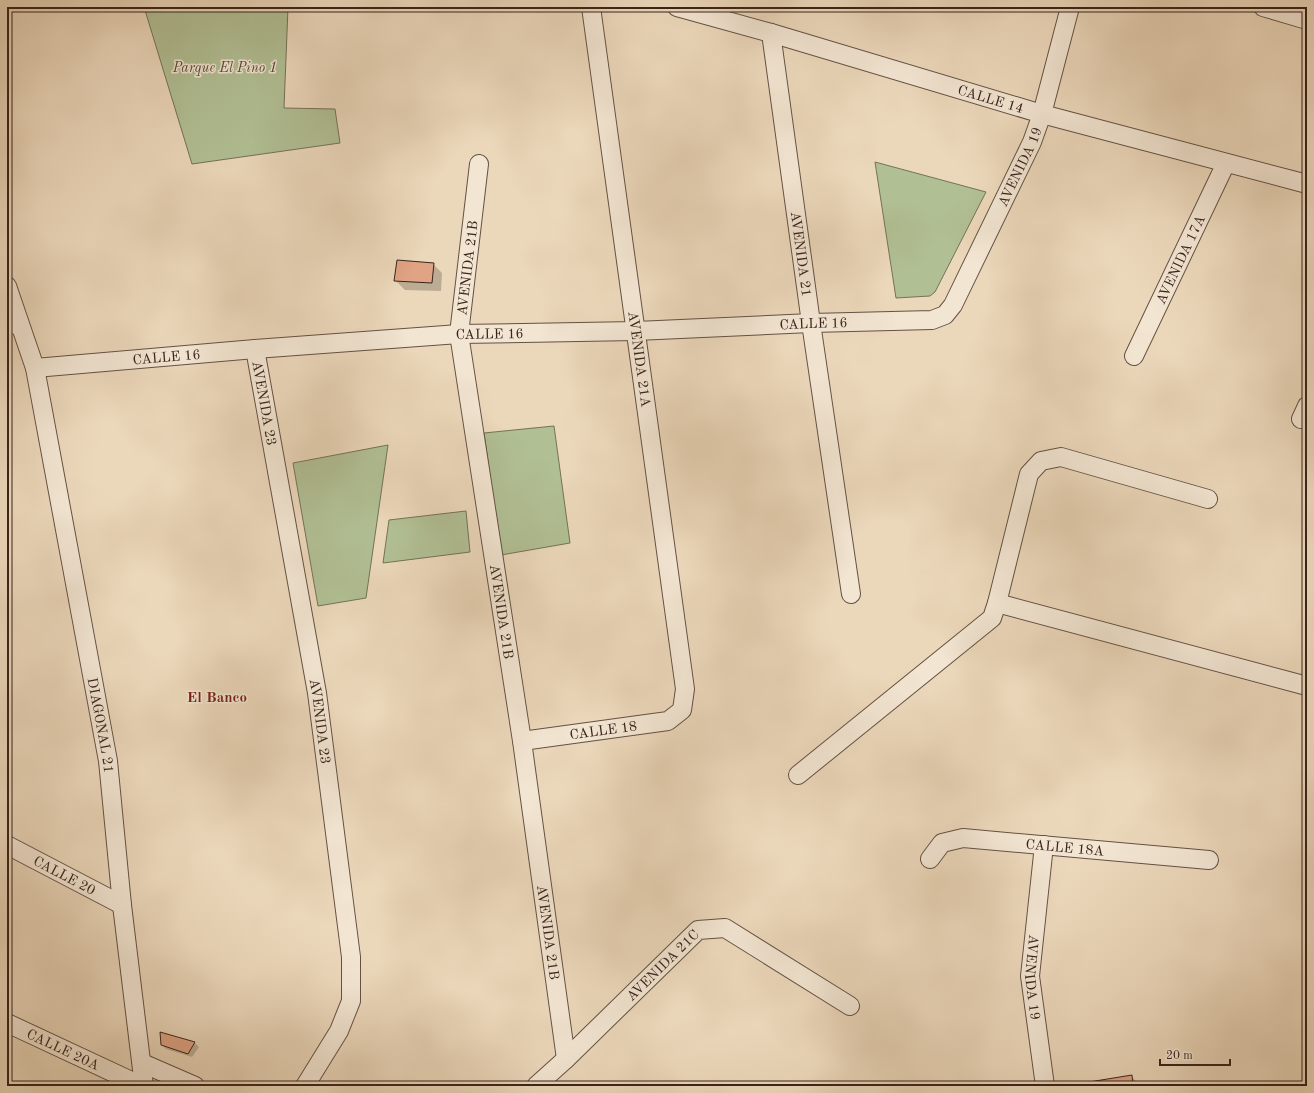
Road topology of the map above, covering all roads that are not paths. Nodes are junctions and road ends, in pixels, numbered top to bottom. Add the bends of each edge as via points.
1 (591, 7) edge
2 (677, 7) edge
3 (1070, 7) edge
4 (1263, 7) edge
5 (1307, 20) edge
6 (771, 34) junction
7 (1042, 114) junction
8 (1226, 163) junction
9 (479, 164) dead end
10 (1307, 184) edge
11 (7, 286) edge
12 (945, 315) joint
13 (810, 323) junction
14 (14, 329) edge
15 (636, 330) junction
16 (459, 334) junction
17 (255, 350) junction
18 (1134, 356) dead end
19 (35, 368) junction
20 (1208, 499) dead end
21 (850, 594) dead end
22 (997, 603) junction
23 (1307, 686) edge
24 (682, 710) joint
25 (522, 741) junction
26 (798, 775) dead end
27 (7, 845) edge
28 (1044, 845) junction
29 (930, 859) dead end
30 (1210, 860) dead end
31 (122, 905) junction
32 (850, 1006) dead end
33 (7, 1023) edge
34 (566, 1059) junction
35 (142, 1063) junction
36 (143, 1086) edge
37 (195, 1086) edge
38 (305, 1086) edge
39 (536, 1086) edge
40 (1045, 1086) edge

1 - 15 street, AVENIDA 21A
2 - 6 street, CALLE 14
3 - 7 street, AVENIDA 19
4 - 5 street
6 - 7 street, CALLE 14
6 - 13 street, AVENIDA 21
7 - 8 street, CALLE 14
7 - 12 street, AVENIDA 19 via 1029,149 953,305
8 - 10 street, CALLE 14
8 - 18 street, AVENIDA 17A
9 - 16 street, AVENIDA 21B
11 - 14 street, DIAGONAL 21
12 - 13 street, CALLE 16 via 932,320
13 - 15 street, CALLE 16
13 - 21 street, AVENIDA 21
14 - 19 street, DIAGONAL 21
15 - 16 street, CALLE 16
15 - 24 street, AVENIDA 21A via 685,689
16 - 17 street, CALLE 16
16 - 25 street, AVENIDA 21B
17 - 19 street, CALLE 16
17 - 38 street, AVENIDA 23 via 318,693 351,957 351,1001 339,1031
19 - 31 street, DIAGONAL 21 via 108,761
20 - 22 street via 1061,458 1041,461 1029,474
22 - 23 street
22 - 26 street via 992,618
24 - 25 street, CALLE 18 via 668,720
25 - 34 street, AVENIDA 21B
27 - 31 street, CALLE 20
28 - 29 street, CALLE 18A via 963,838 942,843
28 - 30 street, CALLE 18A
28 - 40 street, AVENIDA 19 via 1030,976
31 - 35 street, DIAGONAL 21
32 - 34 street, AVENIDA 21C via 725,928 698,930
33 - 36 street, CALLE 20A
34 - 39 street, AVENIDA 21C
35 - 36 street, DIAGONAL 21
35 - 37 street

